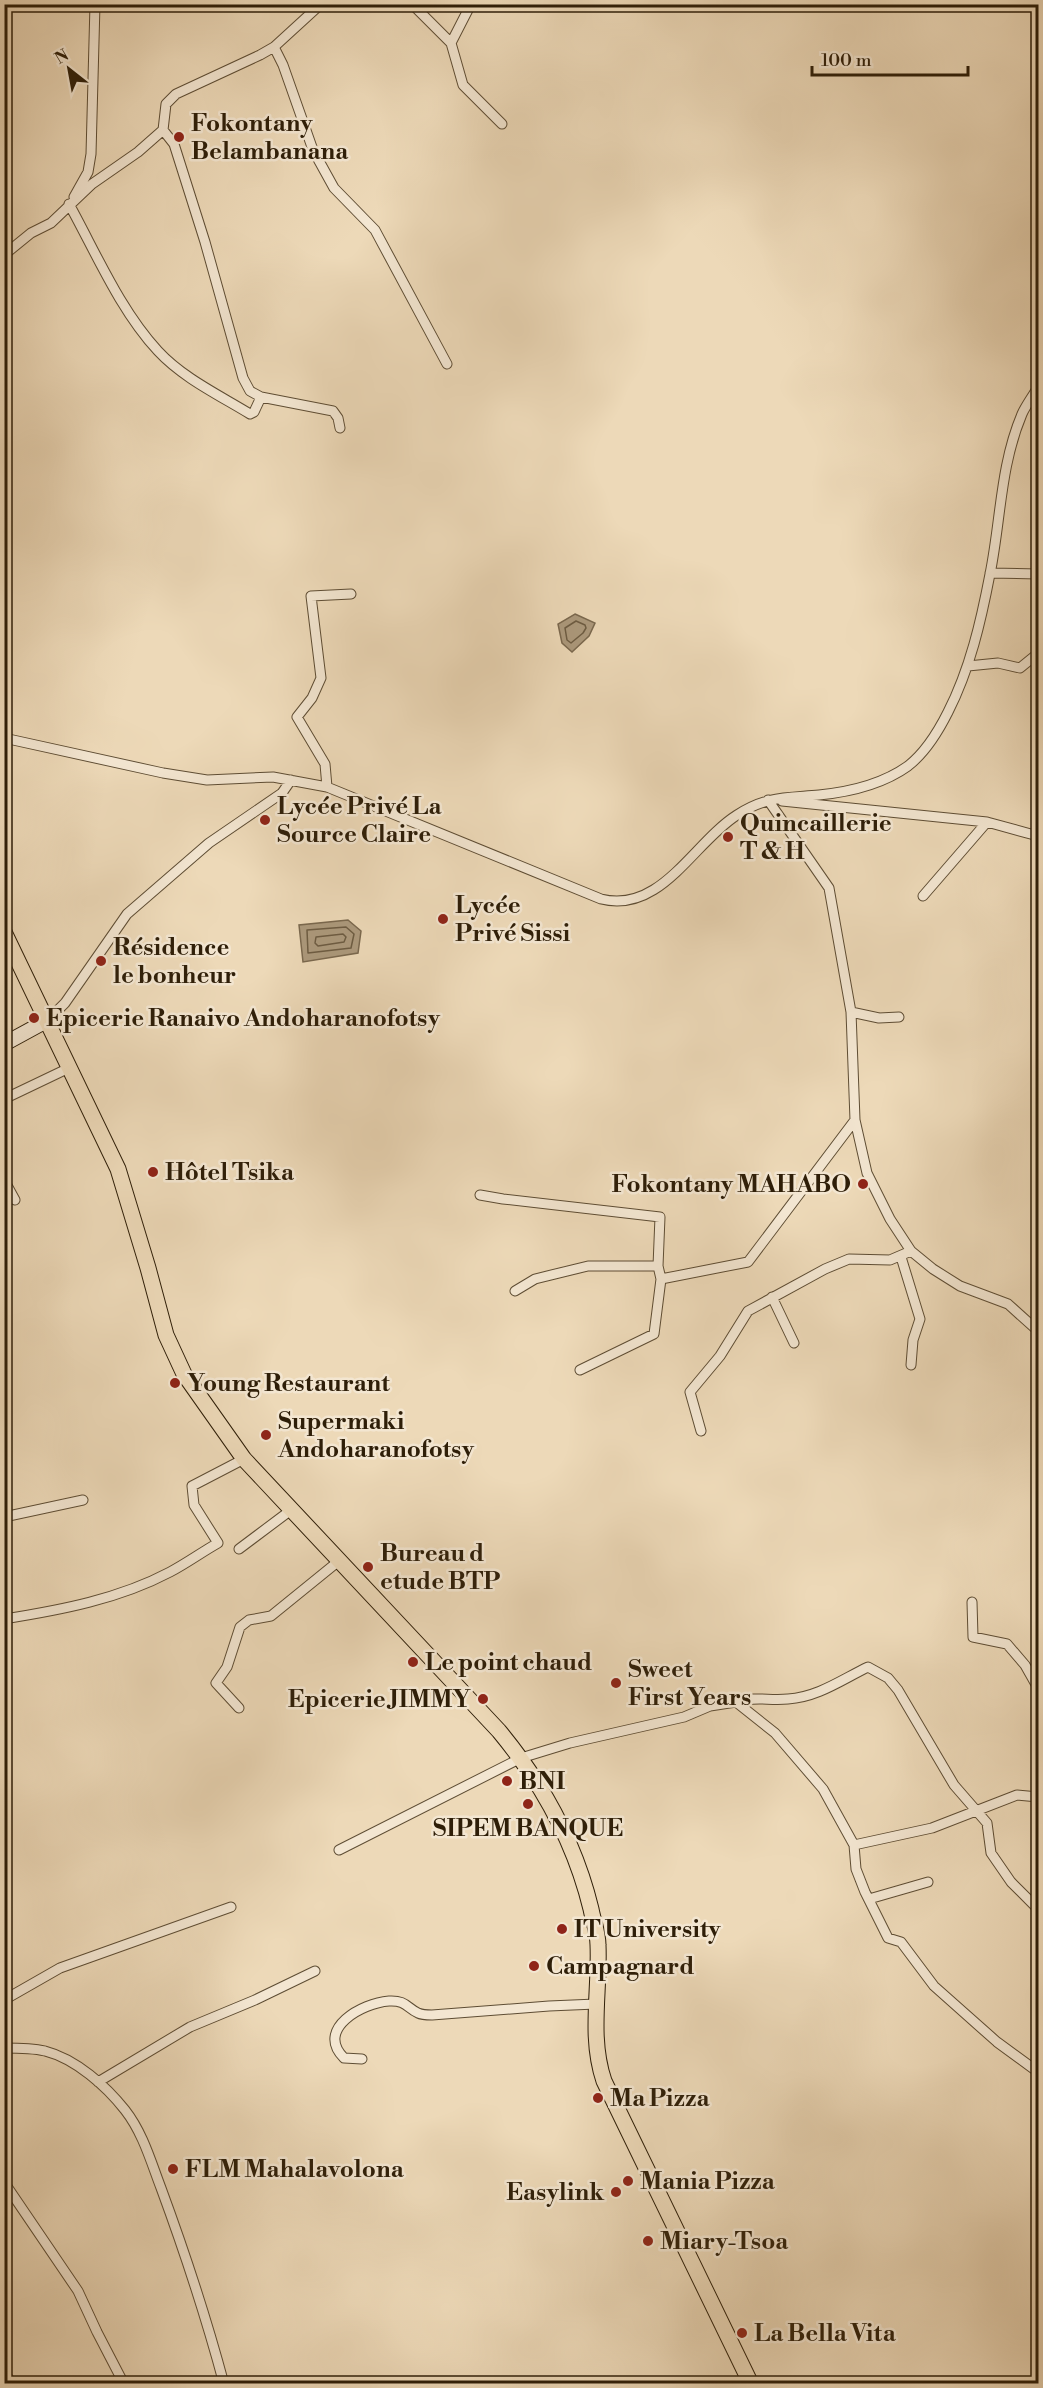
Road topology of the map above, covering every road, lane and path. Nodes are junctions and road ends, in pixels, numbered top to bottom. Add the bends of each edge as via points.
1 (95, 4) edge
2 (321, 4) edge
3 (412, 4) edge
4 (471, 4) edge
5 (451, 43) junction
6 (274, 47) junction
7 (502, 124) dead end
8 (163, 130) junction
9 (69, 204) junction
10 (4, 255) edge
11 (447, 364) dead end
12 (1038, 387) edge
13 (261, 397) junction
14 (340, 428) dead end
15 (990, 573) junction
16 (1038, 574) edge
17 (351, 594) dead end
18 (1036, 656) dead end
19 (968, 666) junction
20 (4, 738) edge
21 (291, 780) junction
22 (327, 787) junction
23 (768, 800) junction
24 (987, 822) junction
25 (1038, 836) edge
26 (923, 896) dead end
27 (4, 932) edge
28 (851, 1011) junction
29 (899, 1017) dead end
30 (48, 1020) junction
31 (4, 1044) edge
32 (71, 1067) junction
33 (4, 1099) edge
34 (855, 1120) junction
35 (4, 1179) edge
36 (480, 1195) dead end
37 (15, 1200) dead end
38 (911, 1251) junction
39 (901, 1257) junction
40 (658, 1266) junction
41 (661, 1279) junction
42 (515, 1291) dead end
43 (772, 1297) junction
44 (1038, 1331) edge
45 (794, 1343) dead end
46 (911, 1365) dead end
47 (580, 1370) dead end
48 (701, 1431) dead end
49 (244, 1459) junction
50 (82, 1500) dead end
51 (291, 1510) junction
52 (4, 1517) edge
53 (239, 1549) dead end
54 (340, 1560) junction
55 (972, 1602) dead end
56 (4, 1619) edge
57 (1038, 1688) edge
58 (736, 1702) junction
59 (239, 1708) dead end
60 (521, 1758) junction
61 (1038, 1797) edge
62 (977, 1812) junction
63 (854, 1845) junction
64 (339, 1850) dead end
65 (928, 1882) dead end
66 (868, 1899) junction
67 (231, 1907) dead end
68 (1038, 1908) edge
69 (315, 1971) dead end
70 (4, 2000) edge
71 (596, 2004) junction
72 (4, 2048) edge
73 (362, 2059) dead end
74 (1038, 2072) edge
75 (98, 2082) junction
76 (4, 2182) edge
77 (4, 2373) edge
78 (13, 2384) edge
79 (124, 2384) edge
80 (224, 2384) edge
81 (751, 2384) edge

1 - 9 street via 91,154 88,172
2 - 6 street
3 - 5 street
4 - 5 street
5 - 7 street via 463,85
6 - 8 street via 176,94 166,104
6 - 11 street via 313,150 328,178 342,199 375,230
8 - 9 street
8 - 13 street via 174,144 243,378 250,391
9 - 10 street via 51,222
9 - 13 street via 119,294 159,351 192,379 250,414
12 - 15 street via 1023,413 1008,456
13 - 14 street via 333,411
15 - 16 street
15 - 19 street
17 - 22 street via 311,596 321,678 297,717 325,764
18 - 19 street via 1020,668 998,663
19 - 23 street via 941,728 909,765 870,785
20 - 21 street via 207,780
21 - 22 street
21 - 30 street via 282,793 209,843 127,914 65,1003
22 - 23 street via 614,903 655,890 712,834 734,817
23 - 24 street
23 - 28 street via 829,888
24 - 25 street
24 - 26 street
27 - 30 main road
28 - 29 street via 879,1018
28 - 34 street
30 - 31 street
30 - 32 main road
32 - 33 street
32 - 49 main road via 118,1169 174,1354 212,1417
34 - 38 street via 867,1173
34 - 41 street via 748,1262
35 - 37 street
36 - 40 street via 660,1217
38 - 39 street
38 - 44 street via 960,1286 1008,1304
39 - 43 street via 849,1259
39 - 46 street via 920,1319
40 - 41 street
40 - 42 street via 588,1266 535,1279
41 - 47 street via 654,1334
43 - 45 street
43 - 48 street via 748,1311 720,1356 690,1392
49 - 51 main road
49 - 56 street via 192,1486 194,1505 218,1543 169,1573 106,1598
50 - 52 street
51 - 53 street
51 - 54 main road
54 - 59 street via 272,1616 249,1620 240,1627 227,1667 216,1683
54 - 60 main road
55 - 57 street via 973,1637 1007,1644
58 - 60 street
58 - 62 street via 816,1694 867,1667 888,1678 898,1690 954,1785
58 - 63 street via 775,1733 823,1789
60 - 64 street
60 - 71 main road via 557,1818 585,1887 598,1941
61 - 62 street via 1017,1796
62 - 63 street via 932,1828
62 - 68 street via 987,1823 991,1853 1011,1882
63 - 66 street via 856,1869
65 - 66 street
66 - 74 street via 888,1938 901,1942 934,1986 997,2042
67 - 70 street via 60,1968
69 - 75 street via 190,2027
71 - 73 street via 432,2015 418,2013 400,2002 371,2005 341,2024 334,2036 337,2051 344,2058
71 - 81 main road via 596,2048 604,2081
72 - 75 street via 46,2052 70,2062
75 - 80 street via 125,2109 138,2130 176,2228
76 - 79 street via 78,2291
77 - 78 street

